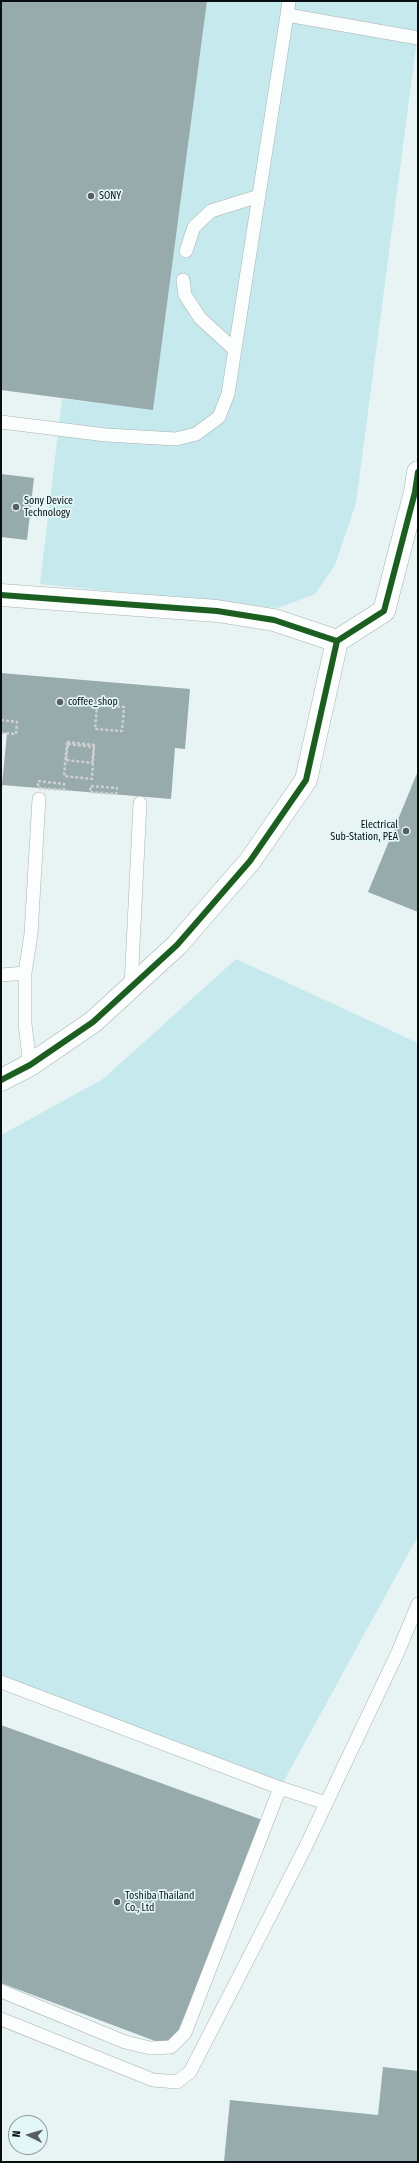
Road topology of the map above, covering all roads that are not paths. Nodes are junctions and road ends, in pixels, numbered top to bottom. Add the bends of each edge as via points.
1 (289, 1) edge
2 (287, 16) junction
3 (418, 38) edge
4 (259, 196) junction
5 (186, 251) dead end
6 (182, 280) dead end
7 (235, 350) junction
8 (1, 422) edge
9 (418, 472) edge
10 (1, 595) edge
11 (337, 641) junction
12 (39, 799) dead end
13 (140, 803) dead end
14 (25, 973) junction
15 (1, 975) edge
16 (131, 987) junction
17 (30, 1065) junction
18 (1, 1080) edge
19 (418, 1604) edge
20 (1, 1682) edge
21 (280, 1788) junction
22 (326, 1803) junction
23 (1, 1992) edge
24 (1, 2019) edge

1 - 2 lane
2 - 3 lane
2 - 4 lane
4 - 5 lane via 211,211 194,227
4 - 7 lane
6 - 7 lane via 185,295 200,318
7 - 8 lane via 228,394 219,417 196,434 176,439 113,435
9 - 11 street via 384,611
10 - 11 street via 217,611 274,620
11 - 16 street via 306,780 250,861 177,945
12 - 14 lane via 31,934
13 - 16 lane
14 - 15 lane
14 - 17 lane via 25,1024
16 - 17 street via 93,1022
17 - 18 street
19 - 22 lane
20 - 21 lane
21 - 22 lane
21 - 23 lane via 185,2033 171,2047 150,2048 125,2042
22 - 24 lane via 190,2072 177,2082 153,2080

